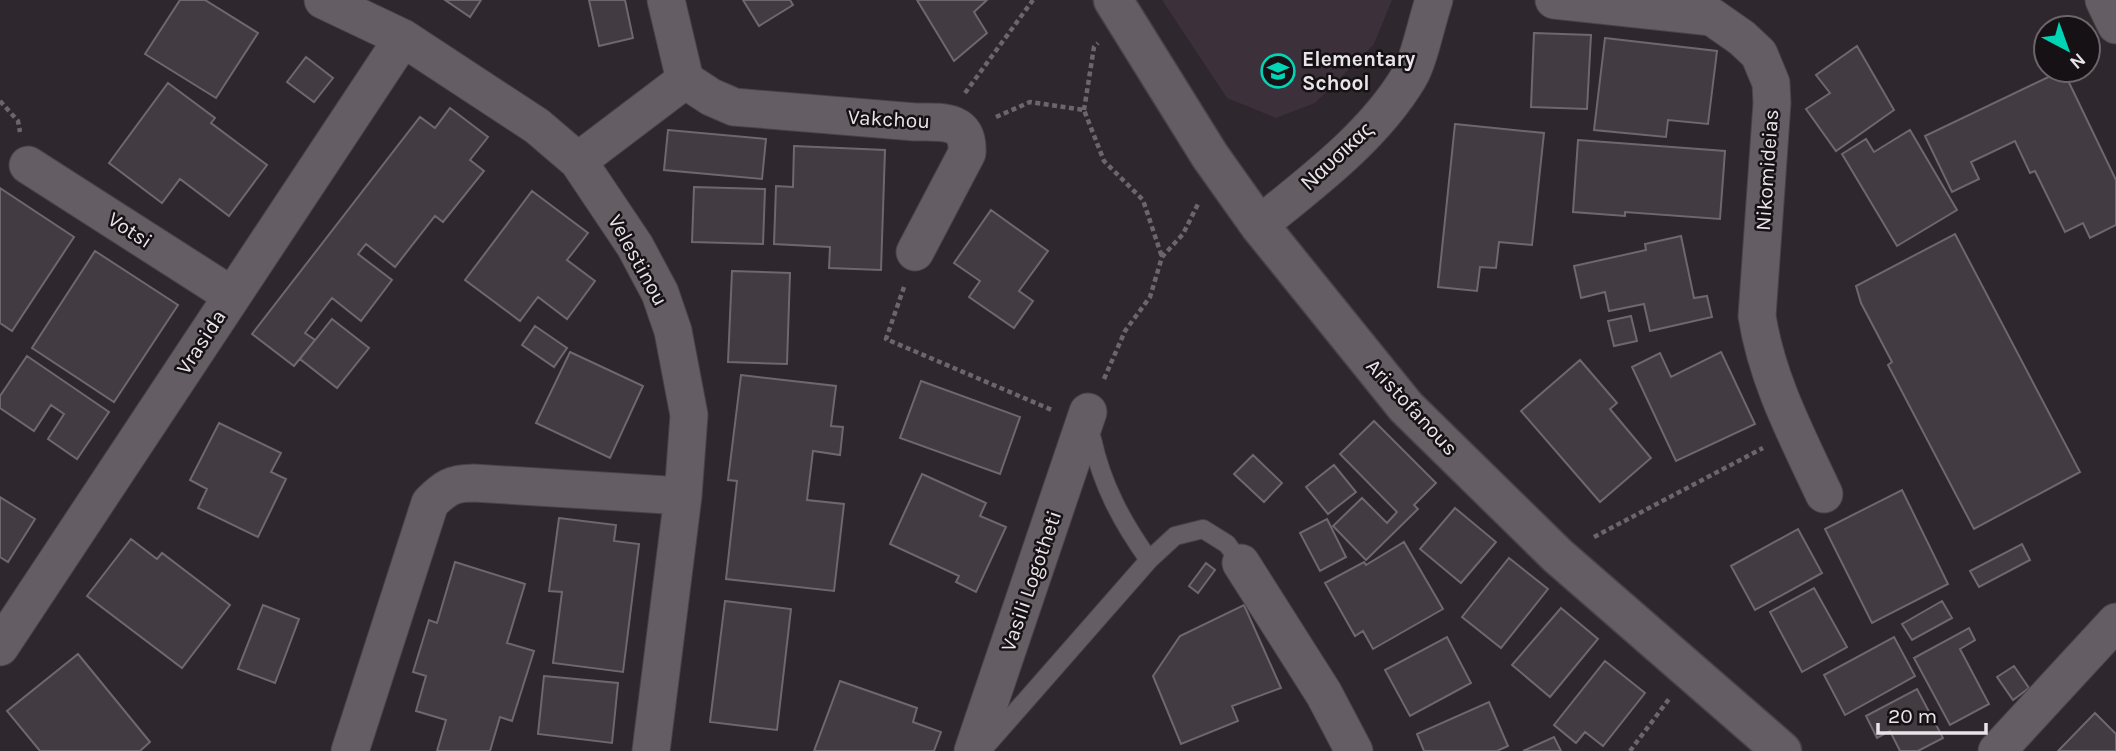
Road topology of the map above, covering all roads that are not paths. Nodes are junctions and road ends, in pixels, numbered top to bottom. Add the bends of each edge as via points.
1 (323, 0) edge
2 (666, 0) edge
3 (1434, 0) edge
4 (1554, 0) edge
5 (2104, 0) edge
6 (1118, 8) edge
7 (2116, 25) edge
8 (403, 38) junction
9 (685, 80) junction
10 (578, 161) junction
11 (28, 165) dead end
12 (1259, 225) junction
13 (915, 252) road end
14 (232, 295) junction
15 (1085, 424) joint
16 (1824, 494) dead end
17 (683, 496) junction
18 (1149, 560) junction
19 (1241, 563) joint
20 (2116, 622) edge
21 (0, 647) edge
22 (350, 751) edge
23 (651, 751) edge
24 (973, 751) edge
25 (982, 751) edge
26 (1354, 751) edge
27 (1782, 751) edge
28 (1997, 751) edge

1 - 8 street, Velestinou
2 - 9 street
3 - 12 street, Ναυσικας via 1410,76 1374,123
4 - 16 street, Nikomideias via 1712,17 1759,54 1771,83 1772,103 1757,316 1773,384
5 - 7 street
6 - 12 street, Aristofanous
8 - 10 street, Velestinou via 537,126
8 - 14 street, Vrasida
9 - 10 street
9 - 13 street, Vakchou via 734,107 955,125 968,143 967,153
10 - 17 street, Velestinou via 635,246 660,293 673,331 689,415
11 - 14 street, Votsi
12 - 27 street, Aristofanous via 1406,407 1558,556
14 - 21 street, Vrasida
15 - 18 lane via 1099,470 1128,531
15 - 24 street, Vasili Logotheti
17 - 22 street via 474,483 456,483 441,492 430,503
17 - 23 street, Velestinou
18 - 19 lane via 1175,537 1203,528 1227,544
18 - 25 lane
19 - 26 street via 1324,694
20 - 28 street

